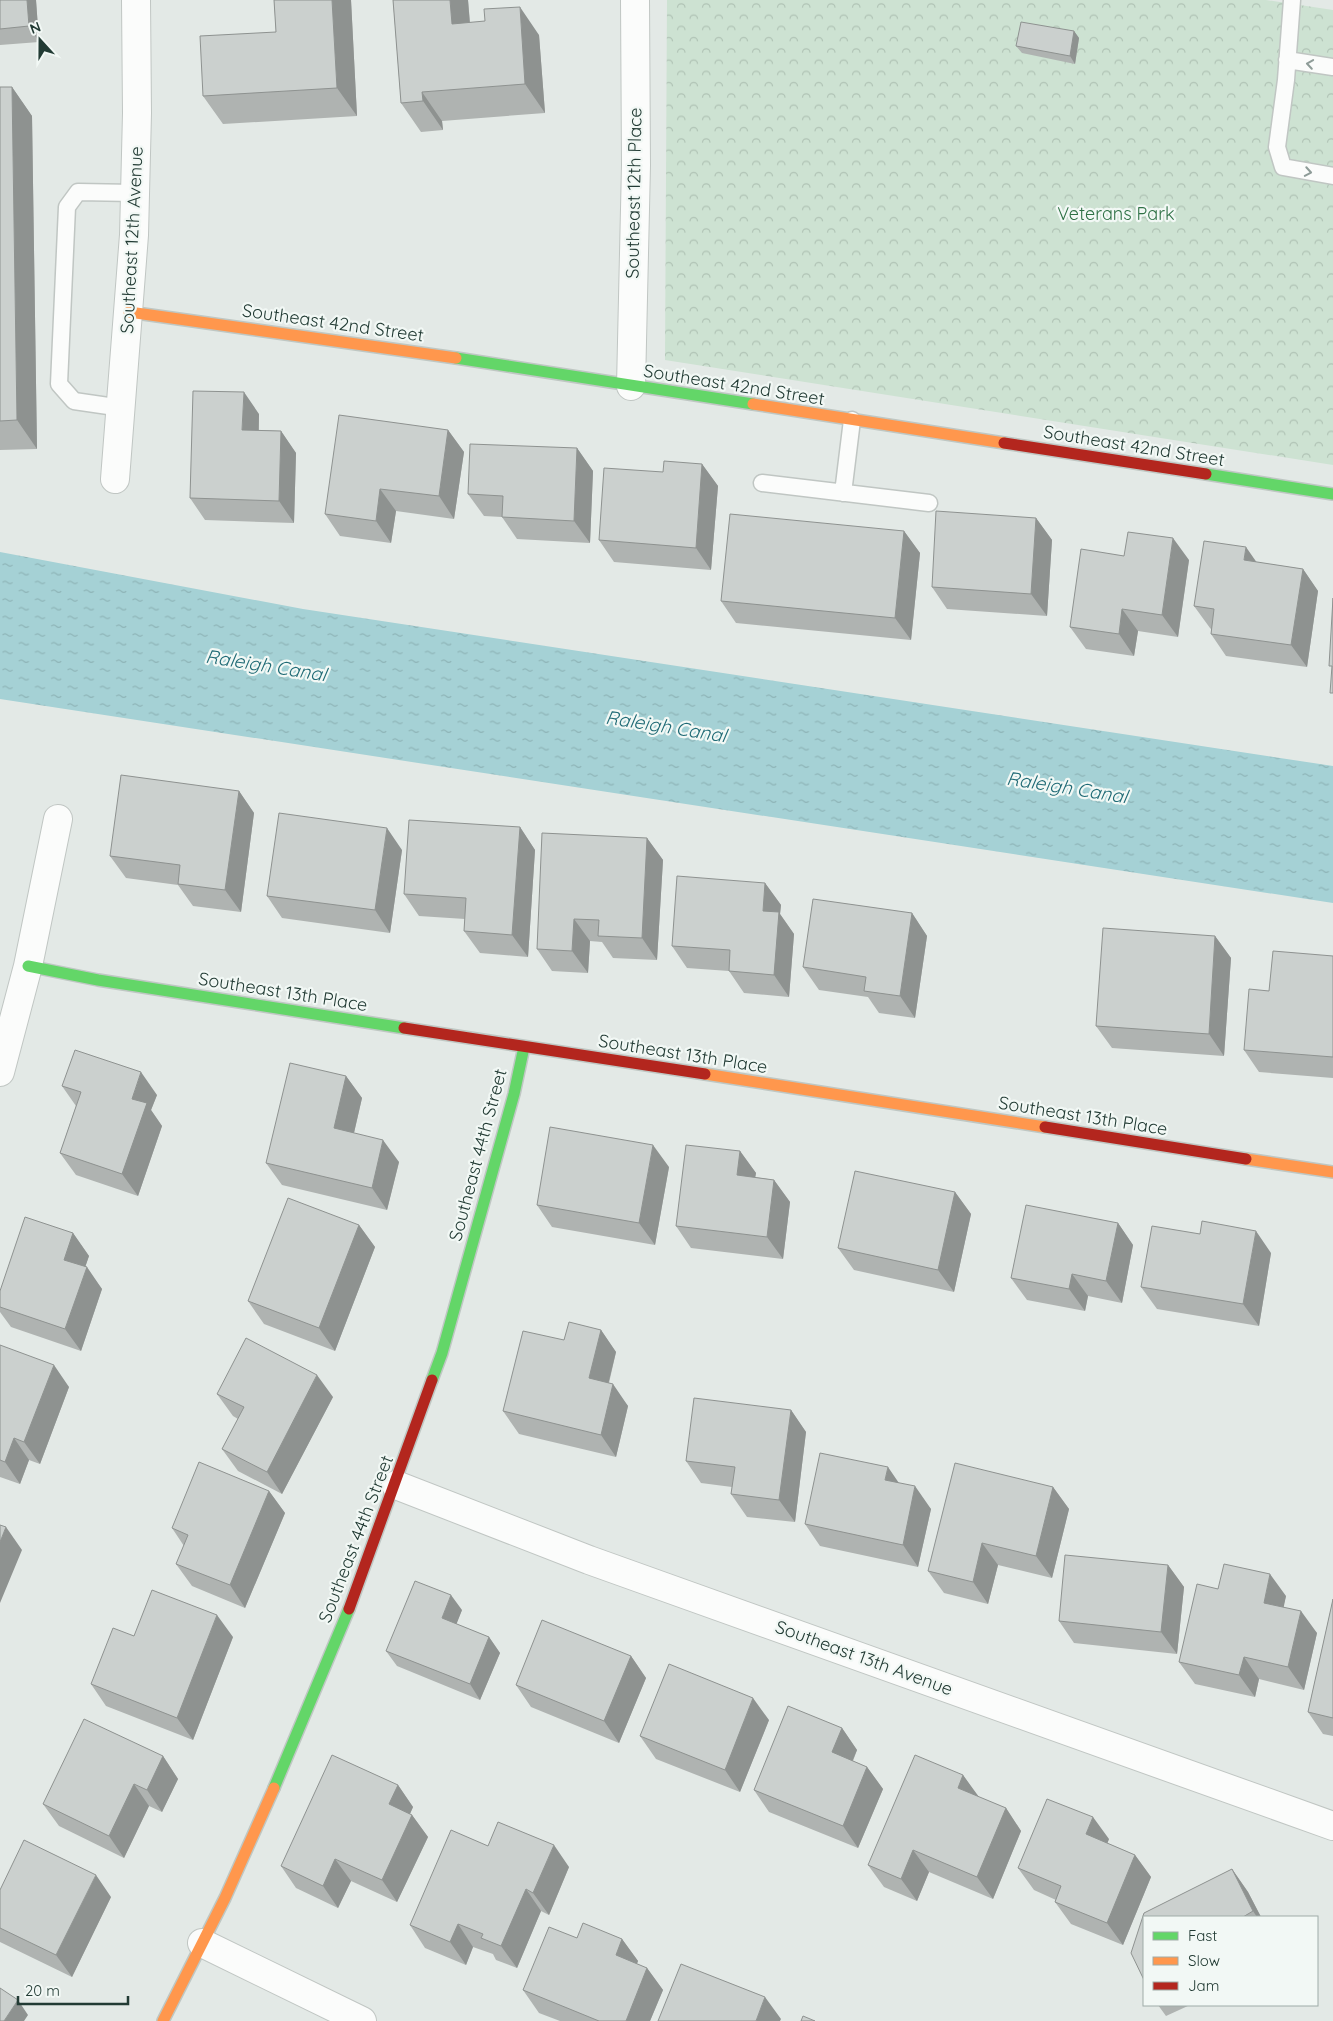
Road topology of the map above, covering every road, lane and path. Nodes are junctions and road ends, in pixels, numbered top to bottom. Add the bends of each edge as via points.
1 (136, 0) edge
2 (635, 0) edge
3 (1292, 0) edge
4 (1287, 60) junction
5 (1333, 68) edge
6 (1333, 176) edge
7 (135, 192) junction
8 (129, 312) junction
9 (631, 386) junction
10 (122, 408) junction
11 (852, 420) junction
12 (115, 479) dead end
13 (762, 483) dead end
14 (843, 493) junction
15 (1333, 494) edge
16 (929, 503) dead end
17 (58, 819) dead end
18 (28, 966) junction
19 (524, 1047) junction
20 (0, 1072) edge
21 (1333, 1172) edge
22 (396, 1485) junction
23 (1333, 1826) edge
24 (202, 1942) junction
25 (163, 2021) edge
26 (362, 2021) edge

1 - 7 street, Southeast 12th Avenue
2 - 9 street, Southeast 12th Place via 636,165
3 - 4 lane
5 -> 4 lane
4 -> 6 lane via 1277,147 1283,167
7 - 8 street, Southeast 12th Avenue
7 - 10 lane via 78,192 67,207 59,384 74,401
8 - 9 street, Southeast 42nd Street via 340,340
8 - 10 street, Southeast 12th Avenue
9 - 11 street, Southeast 42nd Street
10 - 12 street, Southeast 12th Avenue
11 - 14 lane
11 - 15 street, Southeast 42nd Street
13 - 14 lane
14 - 16 lane
17 - 18 street
18 - 19 street, Southeast 13th Place via 98,980
18 - 20 street
19 - 21 street, Southeast 13th Place
19 - 22 street, Southeast 44th Street via 514,1094 442,1353
22 - 23 street, Southeast 13th Avenue via 589,1560
22 - 24 street, Southeast 44th Street via 307,1712
24 - 25 street, Southeast 44th Street
24 - 26 street

